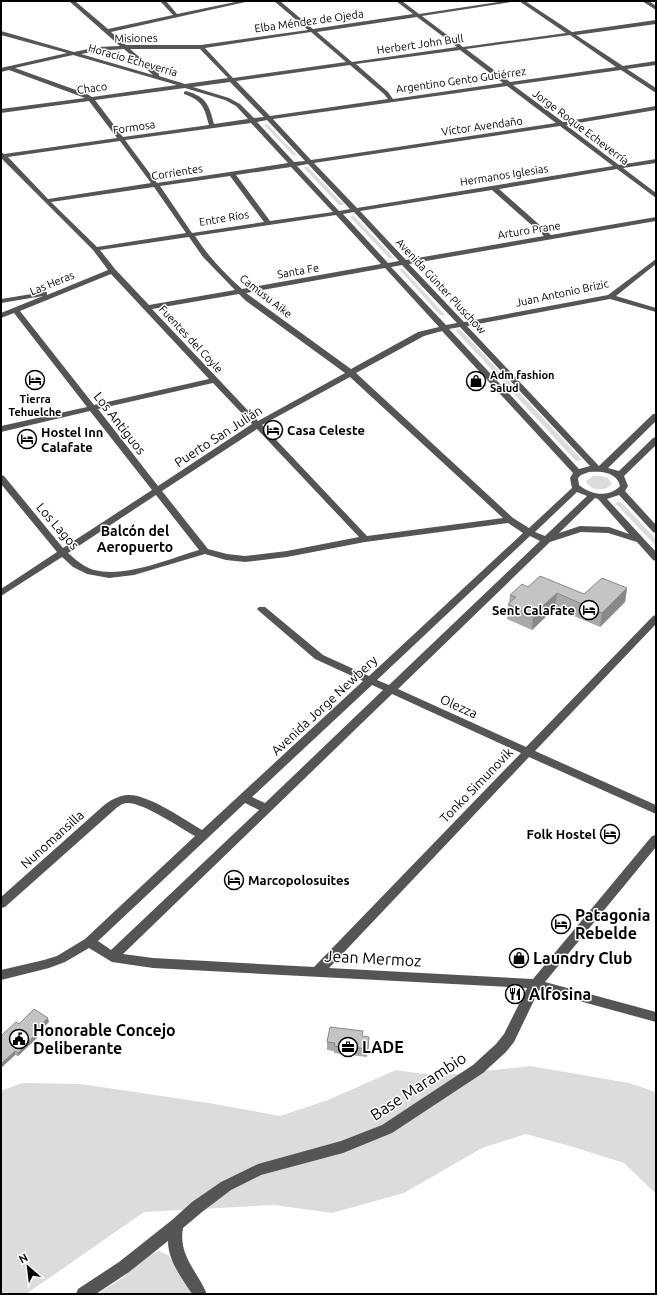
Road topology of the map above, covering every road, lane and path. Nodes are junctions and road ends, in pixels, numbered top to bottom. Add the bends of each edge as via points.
1 (72, 1) edge
2 (163, 1) edge
3 (246, 1) edge
4 (286, 1) edge
5 (399, 1) edge
6 (515, 1) edge
7 (522, 1) edge
8 (645, 1) edge
9 (278, 2) edge
10 (656, 8) edge
11 (418, 15) junction
12 (176, 16) junction
13 (656, 22) edge
14 (314, 30) junction
15 (108, 31) junction
16 (1, 33) edge
17 (572, 34) junction
18 (125, 47) junction
19 (201, 47) junction
20 (463, 48) junction
21 (76, 54) junction
22 (656, 63) edge
23 (351, 64) junction
24 (9, 68) junction
25 (125, 68) junction
26 (622, 68) junction
27 (1, 70) edge
28 (162, 79) junction
29 (232, 80) junction
30 (508, 84) junction
31 (186, 86) junction
32 (170, 88) junction
33 (656, 90) edge
34 (91, 99) junction
35 (391, 100) junction
36 (656, 108) edge
37 (1, 111) edge
38 (269, 118) junction
39 (253, 120) junction
40 (561, 124) junction
41 (212, 126) junction
42 (121, 139) junction
43 (2, 155) edge
44 (310, 161) junction
45 (656, 161) edge
46 (293, 164) junction
47 (618, 167) junction
48 (231, 173) junction
49 (156, 185) junction
50 (493, 187) junction
51 (656, 196) edge
52 (46, 201) junction
53 (356, 210) junction
54 (338, 213) junction
55 (656, 219) edge
56 (268, 222) junction
57 (190, 235) junction
58 (550, 238) junction
59 (96, 249) junction
60 (656, 261) edge
61 (405, 263) junction
62 (387, 266) junction
63 (112, 271) junction
64 (60, 292) junction
65 (240, 292) junction
66 (610, 297) junction
67 (1, 301) edge
68 (147, 308) junction
69 (15, 310) junction
70 (656, 310) edge
71 (1, 316) edge
72 (462, 324) junction
73 (444, 328) junction
74 (351, 373) junction
75 (215, 380) junction
76 (92, 408) junction
77 (656, 416) edge
78 (257, 425) junction
79 (1, 429) edge
80 (656, 440) edge
81 (600, 469) junction
82 (578, 474) junction
83 (619, 476) junction
84 (3, 483) edge
85 (577, 488) junction
86 (157, 491) junction
87 (620, 491) junction
88 (596, 496) junction
89 (510, 520) junction
90 (656, 530) edge
91 (530, 533) junction
92 (365, 539) junction
93 (546, 540) junction
94 (639, 540) junction
95 (205, 552) junction
96 (62, 553) junction
97 (656, 558) edge
98 (1, 593) edge
99 (262, 609) dead end
100 (656, 618) edge
101 (370, 681) junction
102 (390, 690) junction
103 (528, 752) junction
104 (245, 798) junction
105 (267, 809) junction
106 (656, 810) edge
107 (204, 836) junction
108 (656, 839) edge
109 (1, 904) edge
110 (89, 942) junction
111 (112, 957) junction
112 (317, 972) junction
113 (1, 974) edge
114 (536, 984) junction
115 (656, 1017) edge
116 (177, 1225) junction
117 (83, 1294) edge
118 (200, 1294) edge

1 - 15 street
2 - 12 street
3 - 12 street
4 - 9 street
5 - 11 street, Jorge Roque Echeverría
6 - 11 street, Elba Méndez de Ojeda
7 - 17 street
8 - 10 street
9 - 14 street
11 - 14 street, Elba Méndez de Ojeda
11 - 20 street, Jorge Roque Echeverría
12 - 15 street
13 - 17 street, Herbert John Bull
14 - 19 street, Elba Méndez de Ojeda
14 - 23 street
15 - 18 street
16 - 21 street, Horacio Echeverría
17 - 20 street, Herbert John Bull
17 - 26 street
18 - 19 street, Misiones
18 - 21 street, Misiones
18 - 28 street
19 - 29 street, Avenida Günter Pluschow
20 - 23 street, Herbert John Bull
20 - 30 street, Jorge Roque Echeverría
21 - 24 street, Misiones
21 - 25 street, Horacio Echeverría
22 - 26 street, Argentino Gento Gutiérrez
23 - 29 street, Herbert John Bull
23 - 35 street
24 - 27 street, Misiones
24 - 34 street, Camusu Aike
25 - 28 street, Horacio Echeverría
25 - 32 street
26 - 30 street, Argentino Gento Gutiérrez
26 - 33 street
28 - 31 street, Horacio Echeverría
29 - 31 street, Herbert John Bull
29 - 38 street, Avenida Günter Pluschow
30 - 35 street, Argentino Gento Gutiérrez
30 - 40 street, Jorge Roque Echeverría
31 - 32 street, Chaco
31 - 39 street, Horacio Echeverría via 234,102
32 - 34 street, Chaco
32 - 41 street via 203,100
34 - 37 street, Chaco
34 - 42 street, Camusu Aike
35 - 38 street, Argentino Gento Gutiérrez
36 - 40 street, Víctor Avendaño
38 - 39 street, Formosa
38 - 44 street, Avenida Günter Pluschow
39 - 41 street, Formosa
39 - 46 street, Avenida Günter Pluschow
40 - 44 street, Víctor Avendaño
40 - 47 street, Jorge Roque Echeverría
41 - 42 street, Formosa
42 - 43 street, Formosa
42 - 49 street, Camusu Aike
43 - 52 street, Fuentes del Coyle
44 - 46 street, Corrientes
44 - 53 street, Avenida Günter Pluschow
45 - 47 street, Hermanos Iglesias
46 - 48 street, Corrientes
46 - 54 street, Avenida Günter Pluschow
47 - 50 street, Hermanos Iglesias
47 - 51 street, Jorge Roque Echeverría
48 - 49 street, Corrientes
48 - 56 street
49 - 52 street, Corrientes
49 - 57 street, Camusu Aike
50 - 53 street, Hermanos Iglesias
50 - 58 street
52 - 59 street, Fuentes del Coyle
53 - 54 street, Entre Ríos
53 - 61 street, Avenida Günter Pluschow
54 - 56 street, Entre Ríos
54 - 62 street, Avenida Günter Pluschow
55 - 58 street, Arturo Prane
56 - 57 street, Entre Ríos
57 - 59 street, Entre Ríos
57 - 65 street, Camusu Aike
58 - 61 street, Arturo Prane
59 - 63 street, Fuentes del Coyle
60 - 66 street, Juan Antonio Brizic
61 - 62 street, Santa Fe
61 - 72 street, Avenida Günter Pluschow
62 - 65 street, Santa Fe
62 - 73 street, Avenida Günter Pluschow
63 - 64 street, Las Heras
63 - 68 street, Fuentes del Coyle
64 - 67 street
64 - 69 street, Las Heras
65 - 68 street, Santa Fe
65 - 74 street, Camusu Aike
66 - 70 street
66 - 72 street, Juan Antonio Brizic
68 - 75 street, Fuentes del Coyle
69 - 71 street, Las Heras
69 - 76 street, Los Antiguos
72 - 73 street, Puerto San Julián
72 - 81 street, Avenida Günter Pluschow
73 - 74 street, Puerto San Julián via 421,334
73 - 82 street, Avenida Günter Pluschow
74 - 78 street, Puerto San Julián
74 - 89 street, Camusu Aike
75 - 76 street
75 - 78 street, Fuentes del Coyle
76 - 79 street
76 - 86 street, Los Antiguos
77 - 81 street
78 - 86 street, Puerto San Julián
78 - 92 street, Fuentes del Coyle
80 - 83 street
81 - 82 street via 588,469
81 - 83 street
82 - 85 street via 574,480
83 - 87 street via 624,484
84 - 96 street, Los Lagos
85 - 88 street
85 - 91 street, Avenida Jorge Newbery
86 - 95 street, Los Antiguos
86 - 96 street, Puerto San Julián
87 - 88 street via 611,495
87 - 90 street
88 - 93 street
88 - 94 street
89 - 91 street, Camusu Aike
89 - 92 street
91 - 93 street, Camusu Aike
91 - 101 street, Avenida Jorge Newbery
92 - 95 street via 245,559
93 - 94 street via 580,530 609,530
93 - 102 street
94 - 97 street
95 - 96 street, Los Lagos via 131,573 109,574 90,572 76,565
96 - 98 street, Puerto San Julián
99 - 101 street, Olezza via 319,657
100 - 103 street, Tonko Simunovik
101 - 102 street, Olezza
101 - 104 street, Avenida Jorge Newbery
102 - 103 street, Olezza
102 - 105 street
103 - 106 street, Olezza
103 - 112 street, Tonko Simunovik
104 - 105 street
104 - 107 street, Avenida Jorge Newbery
105 - 111 street
107 - 109 street, Nunomansilla via 143,802 124,799 106,810
107 - 110 street, Avenida Jorge Newbery
108 - 114 street, Base Marambio
110 - 111 street, Jean Mermoz
110 - 113 street, Avenida Jorge Newbery via 45,965
111 - 112 street, Jean Mermoz
112 - 114 street, Jean Mermoz
114 - 115 street, Jean Mermoz
114 - 116 street, Base Marambio via 516,1026 501,1048 478,1068 402,1121 373,1136 343,1147 279,1164 241,1178 211,1195
116 - 117 street, Base Marambio via 124,1267
116 - 118 street via 173,1240 176,1251

